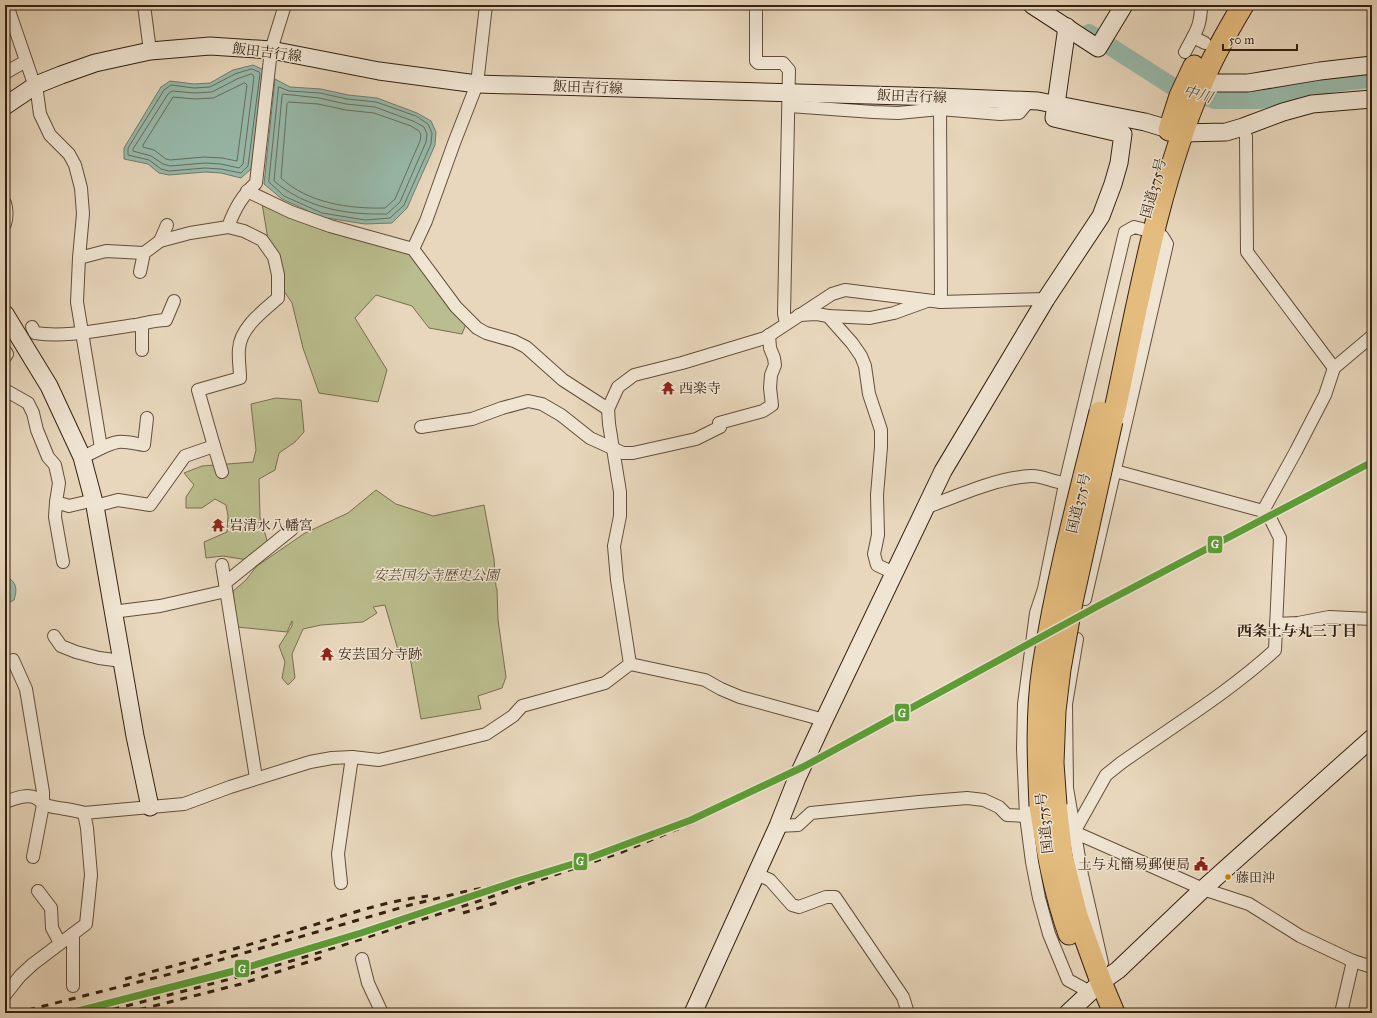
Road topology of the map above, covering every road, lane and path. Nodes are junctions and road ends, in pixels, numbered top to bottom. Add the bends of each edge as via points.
1 (7, 5) edge
2 (144, 5) edge
3 (285, 5) edge
4 (486, 5) edge
5 (756, 5) edge
6 (1032, 5) edge
7 (1124, 5) edge
8 (1201, 5) edge
9 (1228, 5) edge
10 (1243, 5) edge
11 (1067, 27) junction
12 (1199, 40) junction
13 (271, 50) junction
14 (150, 51) junction
15 (1185, 52) dead end
16 (26, 61) junction
17 (1372, 65) edge
18 (5, 73) edge
19 (1199, 78) junction
20 (477, 84) junction
21 (36, 85) junction
22 (789, 99) junction
23 (1372, 99) edge
24 (940, 103) junction
25 (1056, 104) junction
26 (5, 106) edge
27 (1244, 127) junction
28 (1176, 131) junction
29 (247, 191) junction
30 (5, 204) edge
31 (5, 224) edge
32 (167, 225) dead end
33 (228, 227) junction
34 (1148, 231) junction
35 (160, 241) junction
36 (413, 249) junction
37 (144, 254) junction
38 (79, 258) junction
39 (140, 272) dead end
40 (1046, 299) junction
41 (174, 301) dead end
42 (929, 301) junction
43 (941, 302) junction
44 (5, 314) edge
45 (798, 315) junction
46 (828, 316) junction
47 (786, 323) junction
48 (142, 324) junction
49 (17, 331) edge
50 (83, 332) junction
51 (769, 335) junction
52 (1372, 336) edge
53 (142, 350) dead end
54 (5, 352) edge
55 (5, 357) edge
56 (1334, 368) junction
57 (5, 390) edge
58 (608, 409) junction
59 (148, 418) dead end
60 (421, 427) dead end
61 (214, 446) junction
62 (101, 448) junction
63 (613, 449) junction
64 (82, 457) junction
65 (222, 472) dead end
66 (1115, 472) junction
67 (1065, 484) junction
68 (56, 502) junction
69 (94, 503) junction
70 (925, 508) junction
71 (1263, 510) junction
72 (292, 529) dead end
73 (63, 562) dead end
74 (222, 565) dead end
75 (894, 573) junction
76 (226, 587) junction
77 (1044, 589) junction
78 (114, 615) junction
79 (1372, 619) edge
80 (1276, 624) junction
81 (54, 636) dead end
82 (1077, 639) dead end
83 (122, 661) junction
84 (5, 662) edge
85 (630, 664) junction
86 (1024, 704) junction
87 (1066, 704) junction
88 (824, 720) junction
89 (1372, 738) edge
90 (352, 758) junction
91 (256, 778) junction
92 (1067, 788) junction
93 (1024, 790) junction
94 (5, 802) edge
95 (43, 804) junction
96 (150, 807) junction
97 (1040, 809) junction
98 (84, 813) junction
99 (778, 826) junction
100 (1074, 832) junction
101 (33, 858) dead end
102 (756, 874) junction
103 (341, 884) dead end
104 (1203, 889) junction
105 (38, 892) dead end
106 (73, 934) junction
107 (60, 943) junction
108 (362, 960) dead end
109 (1353, 961) junction
110 (1372, 967) edge
111 (73, 986) dead end
112 (1096, 987) junction
113 (5, 995) edge
114 (696, 1012) edge
115 (382, 1013) edge
116 (908, 1013) edge
117 (1068, 1013) edge
118 (1098, 1013) edge
119 (1114, 1013) edge
120 (1341, 1013) edge

1 - 16 street
2 - 14 street
3 - 13 street
4 - 20 street
5 - 22 street via 756,61 783,63 787,66
6 - 11 street
7 - 11 street via 1098,48
8 - 12 street
9 - 12 highway, 国道375号
10 - 19 highway, 国道375号
11 - 25 street
12 - 15 street
12 - 19 highway, 国道375号
13 - 14 street, 飯田吉行線 via 210,46
13 - 20 street, 飯田吉行線 via 379,71
13 - 29 street via 256,182
14 - 21 street, 飯田吉行線 via 95,63
16 - 18 street
16 - 21 street
17 - 19 street via 1248,82 1210,83
19 - 28 highway, 国道375号 via 1187,100
20 - 22 street, 飯田吉行線
20 - 36 street
21 - 26 street, 飯田吉行線
21 - 38 street via 40,114 50,135 69,154 81,188 83,214
22 - 24 street, 飯田吉行線
22 - 47 street via 784,314
23 - 27 street, 飯田吉行線 via 1312,104
24 - 25 street, 飯田吉行線 via 1029,101
24 - 43 street
25 - 28 street, 飯田吉行線
25 - 40 street via 1054,118 1124,134 1119,163 1101,216
27 - 28 street, 飯田吉行線 via 1226,132
27 - 56 street via 1247,252
28 - 34 highway, 国道375号
29 - 33 street via 236,206
29 - 36 street via 291,212 330,226
30 - 31 street
32 - 35 street
33 - 35 street via 190,232
33 - 61 street via 262,240 274,257 278,275 278,298 243,334 239,349 240,378 198,390
34 - 66 street via 1162,236 1167,244
34 - 67 street via 1134,227 1125,232
34 - 97 highway, 国道375号, bridge via 1107,413 1057,593 1043,668 1039,706
35 - 37 street
36 - 58 street via 456,307 477,328 526,347 563,380
37 - 38 street via 106,251
37 - 39 street
38 - 50 street via 77,302
40 - 43 street
40 - 70 street via 943,471
41 - 48 street via 166,320
42 - 43 street
42 - 45 street via 845,290 832,294
42 - 46 street via 870,318
44 - 49 street
45 - 46 street
45 - 47 street
46 - 75 street via 852,343 865,366 869,394 881,430 878,535 874,554 878,565
47 - 51 street
48 - 50 street
48 - 53 street
49 - 50 street via 48,335
49 - 64 street via 50,386
50 - 62 street
51 - 58 street via 682,363 634,375 618,387
51 - 63 street via 775,365 770,388 772,405 719,423 720,427 696,439 633,453
52 - 56 street
54 - 55 street
56 - 71 street via 1325,395
57 - 68 street via 28,403 33,413 48,457 55,465 59,483
58 - 63 street
59 - 62 street via 144,445 119,442
60 - 63 street via 472,419 528,401 542,404 561,415 590,438
61 - 65 street
61 - 69 street via 185,456 150,505 118,500
62 - 64 street
63 - 85 street via 620,492 620,516 614,546
64 - 69 street
66 - 67 street
66 - 71 street
66 - 77 street via 1085,599
67 - 70 street via 1032,475 979,488
67 - 77 street
68 - 69 street via 69,506
68 - 73 street via 55,517
69 - 78 street
70 - 75 street
71 - 80 street via 1280,538
72 - 76 street
74 - 76 street
75 - 88 street
76 - 78 street via 160,606 120,611
76 - 91 street
77 - 86 street via 1036,613
78 - 83 street
79 - 80 street via 1329,617
80 - 100 street via 1275,650 1257,666 1106,775
81 - 83 street via 61,646 76,652
82 - 87 street
83 - 96 street
84 - 95 street via 13,660 26,689
85 - 88 street via 706,680 740,697
85 - 90 street via 605,683 522,706 513,716 486,734 379,760
86 - 87 street
86 - 93 street
87 - 92 street
88 - 99 street
89 - 104 street
90 - 91 street via 310,762
90 - 103 street via 338,854
91 - 96 street via 184,804
92 - 93 street
92 - 100 street
93 - 97 street
94 - 95 street via 23,797 35,798
95 - 98 street
95 - 101 street
96 - 98 street
97 - 99 street via 1007,815 984,800 967,798 811,813 798,825
97 - 112 highway, 国道375号 via 1059,905
98 - 106 street via 91,875 86,924
99 - 102 street
100 - 104 street
100 - 112 street via 1103,964
102 - 114 street
102 - 116 street via 770,880 792,905 799,907 826,897 835,897 903,997
104 - 109 street via 1249,904 1300,936
104 - 112 street via 1118,970
105 - 107 street via 51,908 52,928
106 - 107 street
106 - 111 street
107 - 113 street via 20,976
108 - 115 street via 368,984
109 - 110 street
109 - 120 street
112 - 117 street
112 - 118 highway, 国道375号
112 - 119 highway, 国道375号

